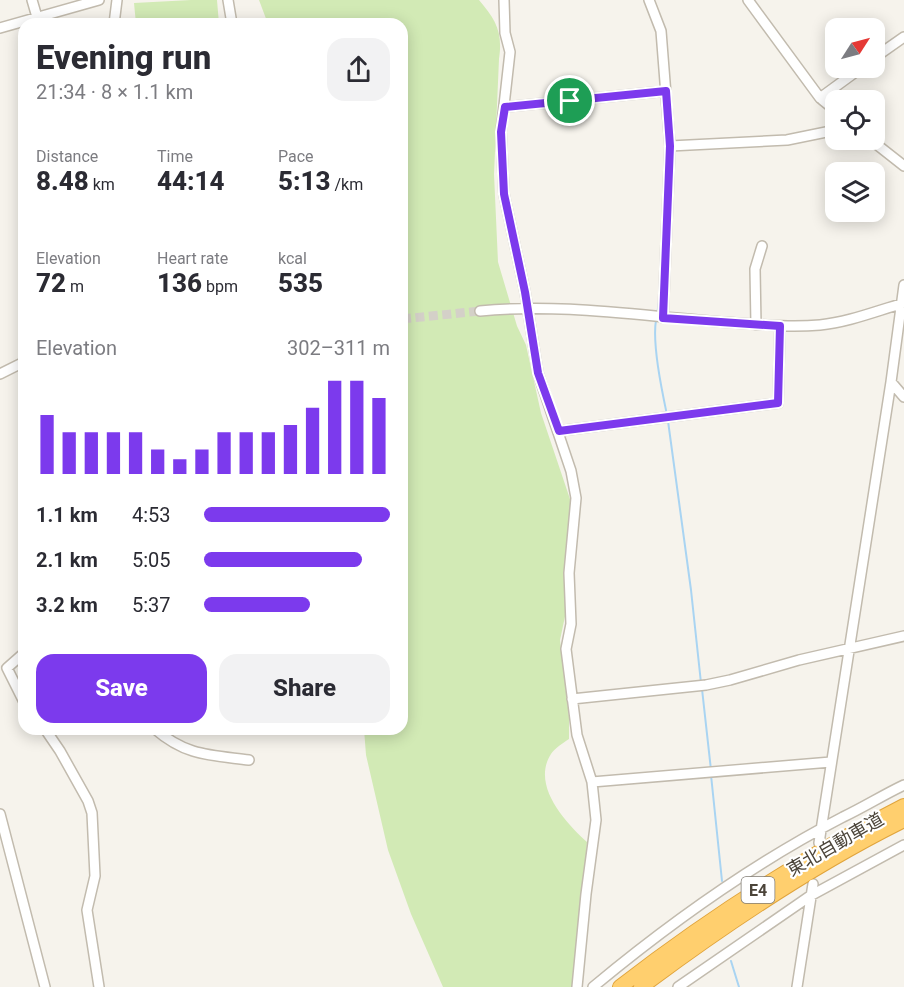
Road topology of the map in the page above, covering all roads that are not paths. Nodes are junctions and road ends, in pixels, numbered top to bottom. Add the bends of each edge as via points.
1 (32, 0) edge
2 (99, 0) edge
3 (117, 0) edge
4 (228, 0) edge
5 (504, 0) edge
6 (649, 0) edge
7 (748, 0) edge
8 (37, 18) edge
9 (47, 18) edge
10 (115, 18) edge
11 (231, 18) edge
12 (18, 25) edge
13 (0, 28) edge
14 (904, 37) edge
15 (885, 50) edge
16 (847, 78) edge
17 (666, 91) junction
18 (820, 98) junction
19 (825, 102) edge
20 (505, 107) junction
21 (825, 132) edge
22 (670, 146) junction
23 (884, 150) edge
24 (904, 166) edge
25 (762, 246) dead end
26 (904, 285) edge
27 (902, 304) edge
28 (526, 308) junction
29 (480, 311) tunnel mouth
30 (663, 318) junction
31 (756, 324) junction
32 (780, 326) junction
33 (18, 365) edge
34 (0, 374) edge
35 (891, 382) junction
36 (904, 397) edge
37 (559, 431) junction
38 (904, 636) edge
39 (849, 648) junction
40 (18, 658) edge
41 (18, 663) edge
42 (3, 670) edge
43 (18, 693) edge
44 (572, 699) junction
45 (49, 735) edge
46 (163, 735) edge
47 (249, 760) dead end
48 (831, 762) junction
49 (592, 782) junction
50 (904, 785) edge
51 (904, 806) edge
52 (0, 814) edge
53 (904, 819) edge
54 (821, 829) junction
55 (819, 843) dead end
56 (904, 845) edge
57 (813, 884) dead end
58 (810, 896) junction
59 (45, 987) edge
60 (99, 987) edge
61 (578, 987) edge
62 (593, 987) edge
63 (620, 987) edge
64 (641, 987) edge
65 (678, 987) edge
66 (797, 987) edge

1 - 8 street
2 - 9 street
3 - 10 street
4 - 11 street
5 - 20 street via 510,52
6 - 17 street via 661,31
7 - 18 street
12 - 13 street
14 - 15 street
16 - 18 street
17 - 20 street
17 - 22 street
18 - 19 street
20 - 28 street via 501,132 504,194
21 - 22 street via 787,140
22 - 30 street
23 - 24 street
25 - 31 street via 755,269
26 - 27 street
27 - 32 street via 842,321
27 - 35 street
28 - 29 street
28 - 30 street
28 - 37 street via 538,373
30 - 31 street
31 - 32 street
32 - 37 street via 778,403
33 - 34 street
35 - 36 street
35 - 39 street
37 - 44 street via 576,498 569,573 571,624 566,649
38 - 39 street
39 - 44 street via 706,685
39 - 48 street
40 - 42 street
41 - 42 street
42 - 43 street
44 - 49 street via 577,735
45 - 60 street via 92,813 95,876 87,910
46 - 47 street via 194,753
48 - 49 street
48 - 54 street
49 - 61 street via 596,820
50 - 54 street
51 - 63 highway, 東北自動車道 / E4 via 770,882
52 - 59 street
53 - 64 highway, 東北自動車道 / E4 via 757,905
54 - 55 street
54 - 62 street via 648,941
56 - 58 street
57 - 58 street
58 - 65 street
58 - 66 street

